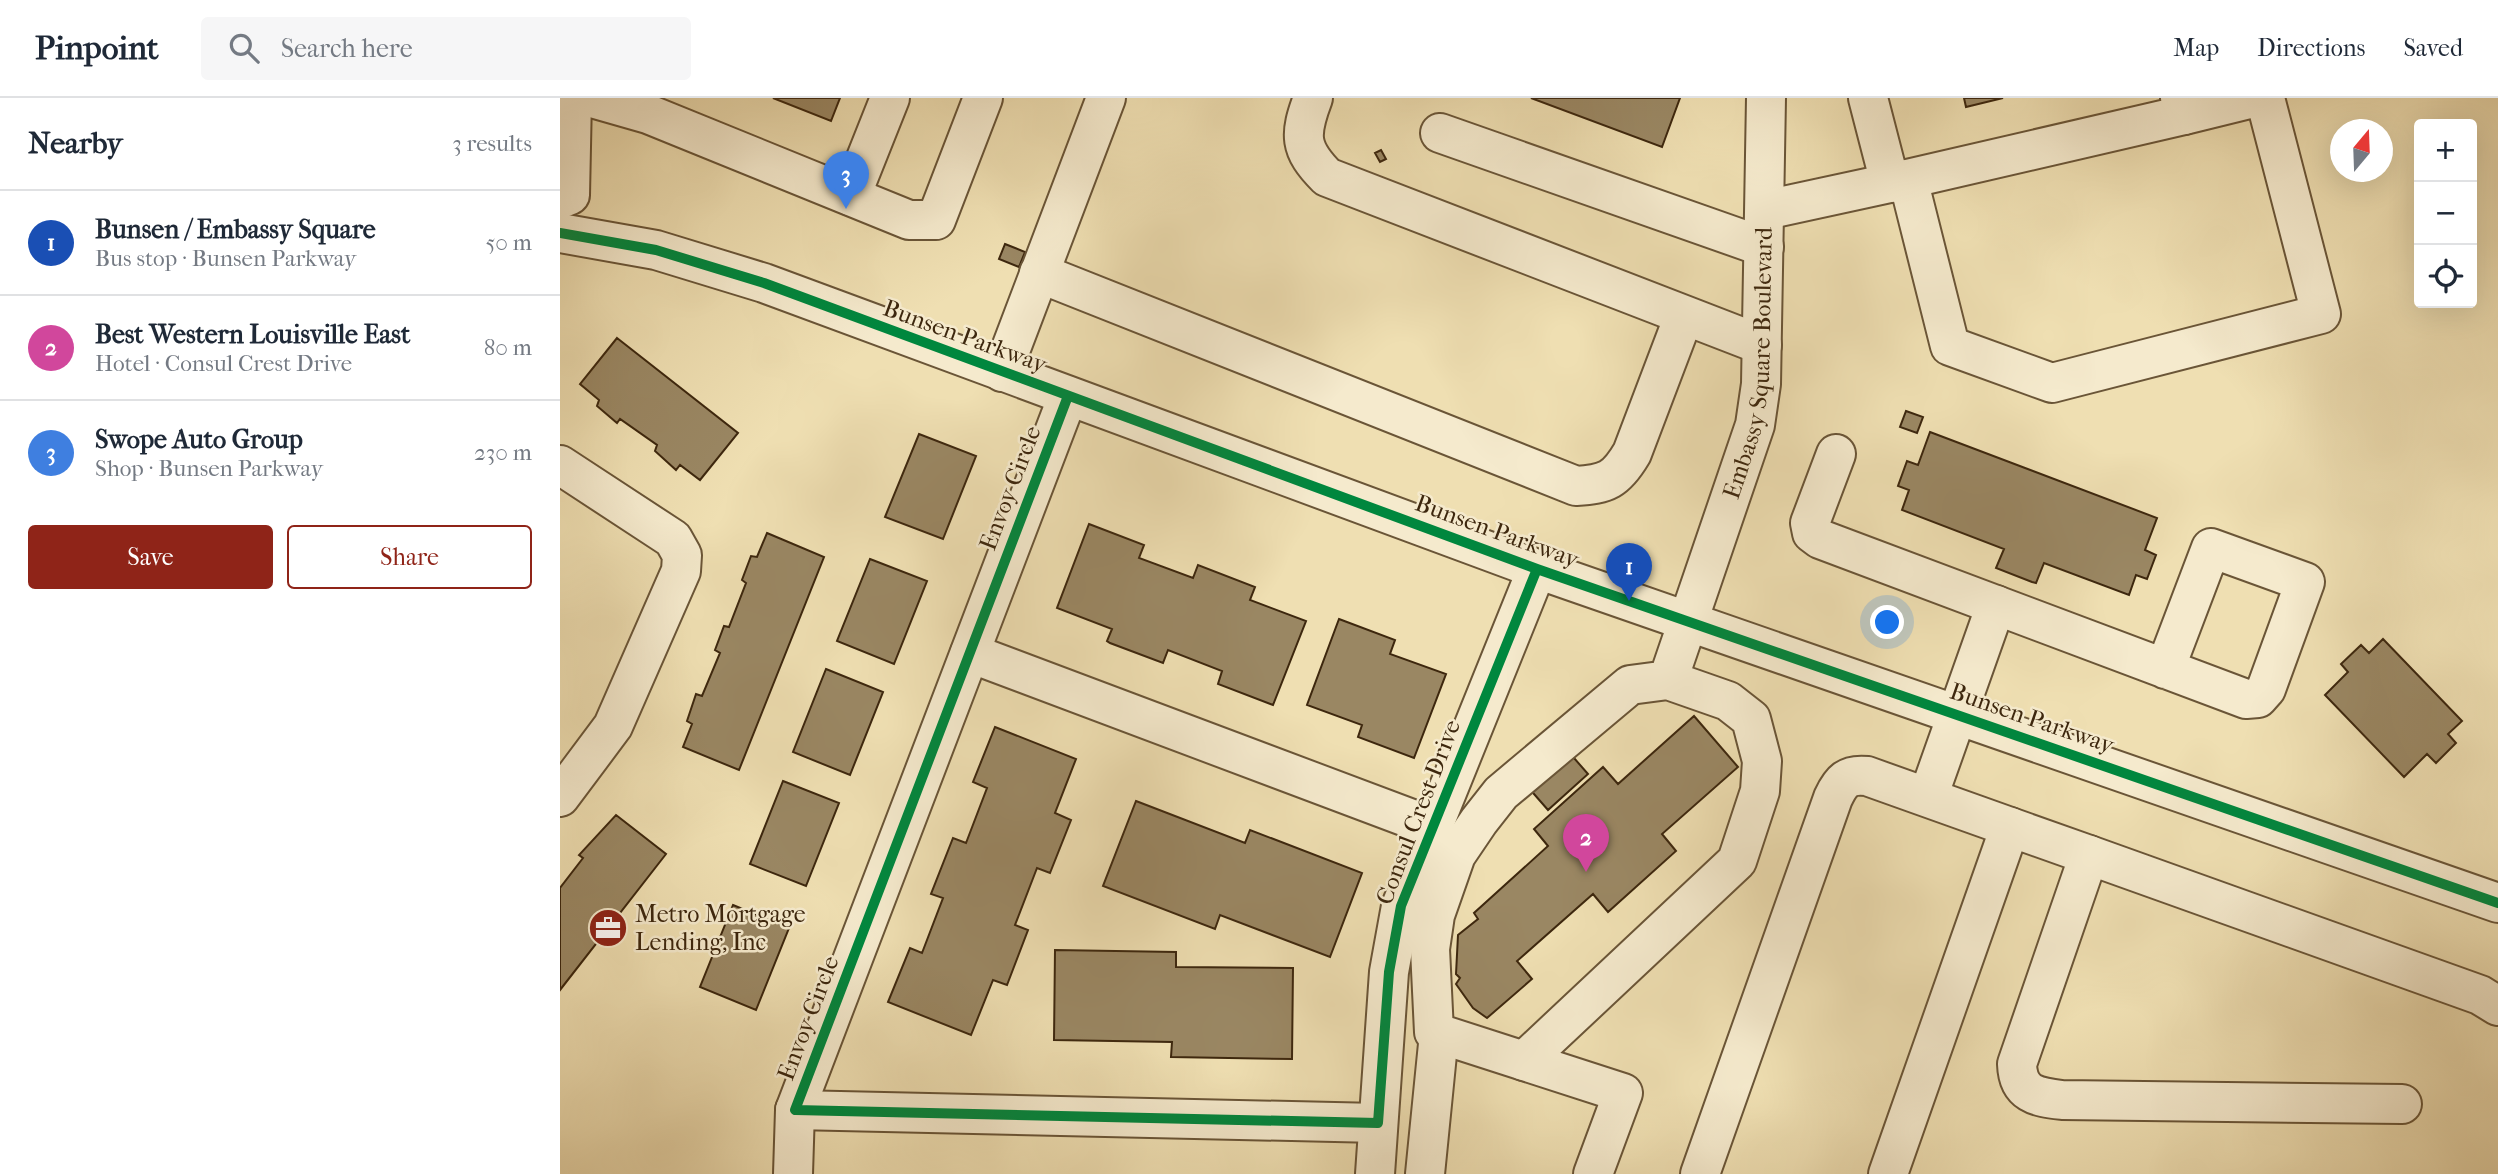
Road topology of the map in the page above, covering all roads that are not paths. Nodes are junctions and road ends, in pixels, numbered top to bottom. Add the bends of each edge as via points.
1 (572, 98) edge
2 (592, 98) edge
3 (890, 98) edge
4 (983, 98) edge
5 (1106, 98) edge
6 (1313, 98) edge
7 (1766, 98) edge
8 (1868, 98) edge
9 (2253, 98) edge
10 (2265, 98) edge
11 (647, 106) edge
12 (2182, 106) edge
13 (1440, 133) dead end
14 (1899, 181) junction
15 (851, 196) junction
16 (560, 199) edge
17 (1765, 229) junction
18 (560, 233) edge
19 (1039, 273) junction
20 (1684, 316) junction
21 (1762, 345) junction
22 (1002, 372) junction
23 (1068, 396) junction
24 (1836, 454) dead end
25 (560, 465) edge
26 (1537, 569) junction
27 (1996, 605) junction
28 (1689, 622) junction
29 (970, 653) junction
30 (2165, 669) dead end
31 (1668, 680) junction
32 (1957, 714) junction
33 (560, 797) edge
34 (1928, 797) junction
35 (1433, 827) junction
36 (2010, 827) junction
37 (2089, 855) junction
38 (2498, 902) edge
39 (2498, 1006) edge
40 (1439, 1034) junction
41 (1524, 1061) junction
42 (2402, 1104) dead end
43 (795, 1110) junction
44 (1378, 1123) junction
45 (793, 1174) edge
46 (1375, 1174) edge
47 (1425, 1174) edge
48 (1593, 1174) edge
49 (1700, 1174) edge
50 (1888, 1174) edge

1 - 16 street via 570,195
2 - 11 street
3 - 15 street
4 - 15 street via 936,220 909,220
5 - 19 street
6 - 20 street via 1304,123 1307,157 1327,177
7 - 17 street, Embassy Square Boulevard
8 - 14 street
9 - 12 street
10 - 14 street via 2321,314 2052,383 1950,346
11 - 15 street
12 - 14 street
13 - 17 street
14 - 17 street
17 - 21 street, Embassy Square Boulevard
18 - 22 street, Bunsen Parkway via 656,250 764,283
19 - 20 street via 1576,485 1601,485 1621,473
19 - 22 street
20 - 21 street
21 - 28 street, Embassy Square Boulevard via 1755,425
22 - 23 street, Bunsen Parkway
23 - 26 street, Bunsen Parkway
23 - 29 street, Envoy Circle
24 - 27 street via 1810,523 1812,533
25 - 33 street via 673,539 682,555 681,571 613,726
26 - 28 street, Bunsen Parkway
26 - 35 street, Consul Crest Drive
27 - 30 street
27 - 32 street
28 - 31 street, Embassy Square Boulevard
28 - 32 street, Bunsen Parkway
29 - 35 street
29 - 43 street, Envoy Circle
31 - 40 street via 1630,685 1541,757 1501,793 1456,855 1435,915 1430,949 1433,1032
31 - 41 street via 1728,701 1751,719 1762,761 1760,791 1737,860
32 - 34 street
32 - 38 street, Bunsen Parkway
34 - 36 street
34 - 49 street via 1867,776 1853,775 1841,782
35 - 44 street, Consul Crest Drive via 1398,919 1389,972
36 - 37 street
36 - 50 street
37 - 39 street via 2480,995
37 - 42 street via 2017,1064 2017,1078 2024,1091 2062,1100
40 - 41 street
40 - 47 street
41 - 48 street via 1623,1093
43 - 44 street, Envoy Circle
43 - 45 street
44 - 46 street, Consul Crest Drive

